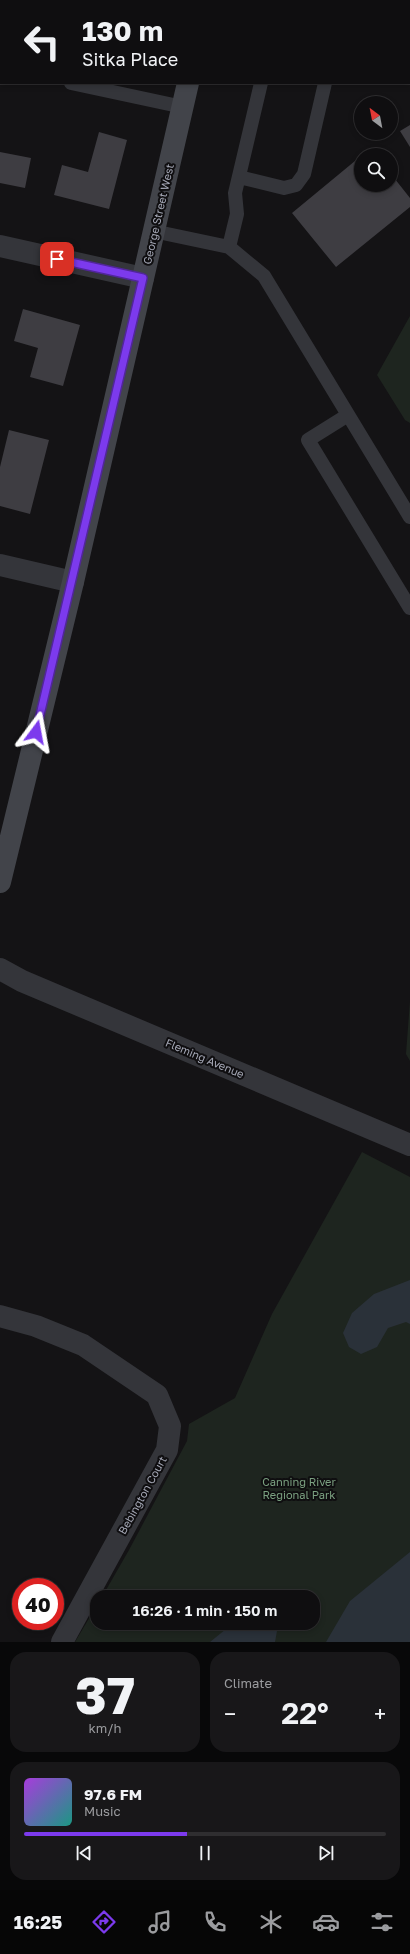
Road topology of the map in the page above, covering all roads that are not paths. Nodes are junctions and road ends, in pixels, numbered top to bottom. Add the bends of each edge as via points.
1 (76, 84) edge
2 (188, 84) edge
3 (261, 84) edge
4 (325, 84) edge
5 (183, 107) junction
6 (239, 177) junction
7 (153, 231) junction
8 (0, 246) edge
9 (229, 247) junction
10 (143, 278) junction
11 (348, 415) junction
12 (410, 518) edge
13 (0, 565) edge
14 (73, 582) junction
15 (410, 608) edge
16 (0, 882) edge
17 (0, 969) edge
18 (410, 1145) edge
19 (0, 1316) edge
20 (62, 1642) edge

1 - 5 lane
2 - 5 street, George Street West
3 - 6 lane
4 - 6 lane via 304,174 296,185 284,188
5 - 7 street, George Street West
6 - 9 lane via 235,194 238,214
7 - 9 lane
7 - 10 street, George Street West
8 - 10 street
9 - 11 lane via 264,276
10 - 14 street, George Street West
11 - 12 lane
11 - 15 lane via 308,440
13 - 14 street
14 - 16 street, George Street West
17 - 18 street, Fleming Avenue
19 - 20 street, Bebington Court via 36,1326 83,1345 157,1395 170,1426 167,1450

